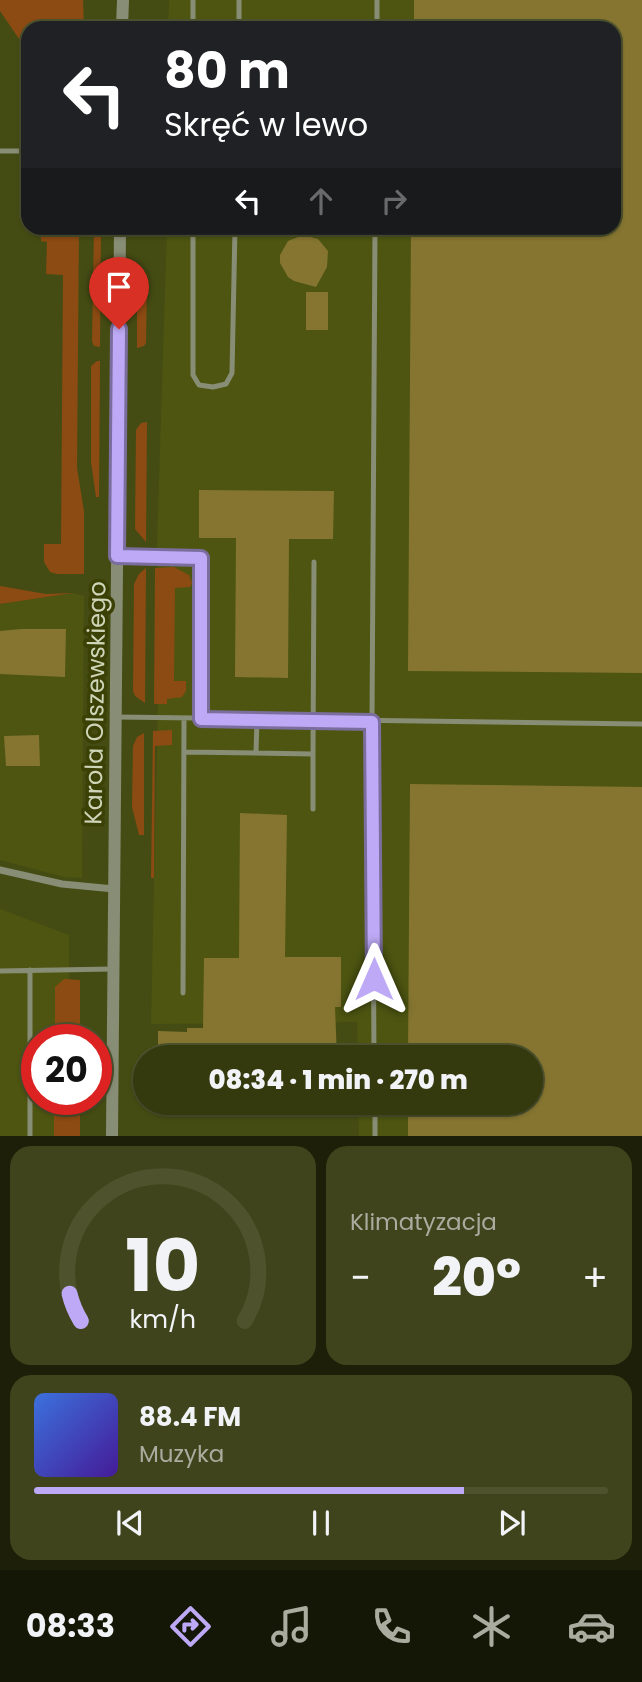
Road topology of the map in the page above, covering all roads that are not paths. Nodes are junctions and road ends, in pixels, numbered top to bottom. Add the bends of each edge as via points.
1 (123, 0) edge
2 (192, 0) edge
3 (239, 0) edge
4 (377, 0) edge
5 (122, 21) edge
6 (192, 21) edge
7 (239, 21) edge
8 (377, 21) edge
9 (0, 150) edge
10 (21, 151) edge
11 (120, 235) edge
12 (193, 235) edge
13 (235, 235) edge
14 (375, 235) edge
15 (117, 556) junction
16 (314, 562) dead end
17 (116, 717) junction
18 (184, 719) junction
19 (201, 719) junction
20 (257, 720) junction
21 (313, 721) junction
22 (372, 722) junction
23 (642, 724) edge
24 (184, 752) junction
25 (256, 753) junction
26 (313, 754) junction
27 (313, 809) dead end
28 (0, 870) edge
29 (114, 889) junction
30 (114, 969) junction
31 (30, 970) junction
32 (0, 971) edge
33 (183, 993) dead end
34 (374, 1045) edge
35 (375, 1115) edge
36 (30, 1136) edge
37 (112, 1136) edge
38 (375, 1136) edge

1 - 5 street
2 - 6 lane
3 - 7 lane
4 - 8 lane
9 - 10 lane
11 - 15 street, Karola Olszewskiego
12 - 13 lane via 193,375 199,385 213,387 226,384 232,373
14 - 22 lane
15 - 17 street, Karola Olszewskiego
15 - 19 lane via 201,558
16 - 21 lane
17 - 18 lane
17 - 29 street, Karola Olszewskiego
18 - 19 lane
18 - 24 lane
19 - 20 lane
20 - 21 lane
20 - 25 lane
21 - 22 lane
21 - 26 lane
22 - 23 lane
22 - 34 lane
24 - 25 lane
24 - 33 lane
25 - 26 lane
26 - 27 lane
28 - 29 street via 74,886
29 - 30 street, Karola Olszewskiego
30 - 31 lane
30 - 37 street, Karola Olszewskiego
31 - 32 lane
31 - 36 lane
35 - 38 lane

